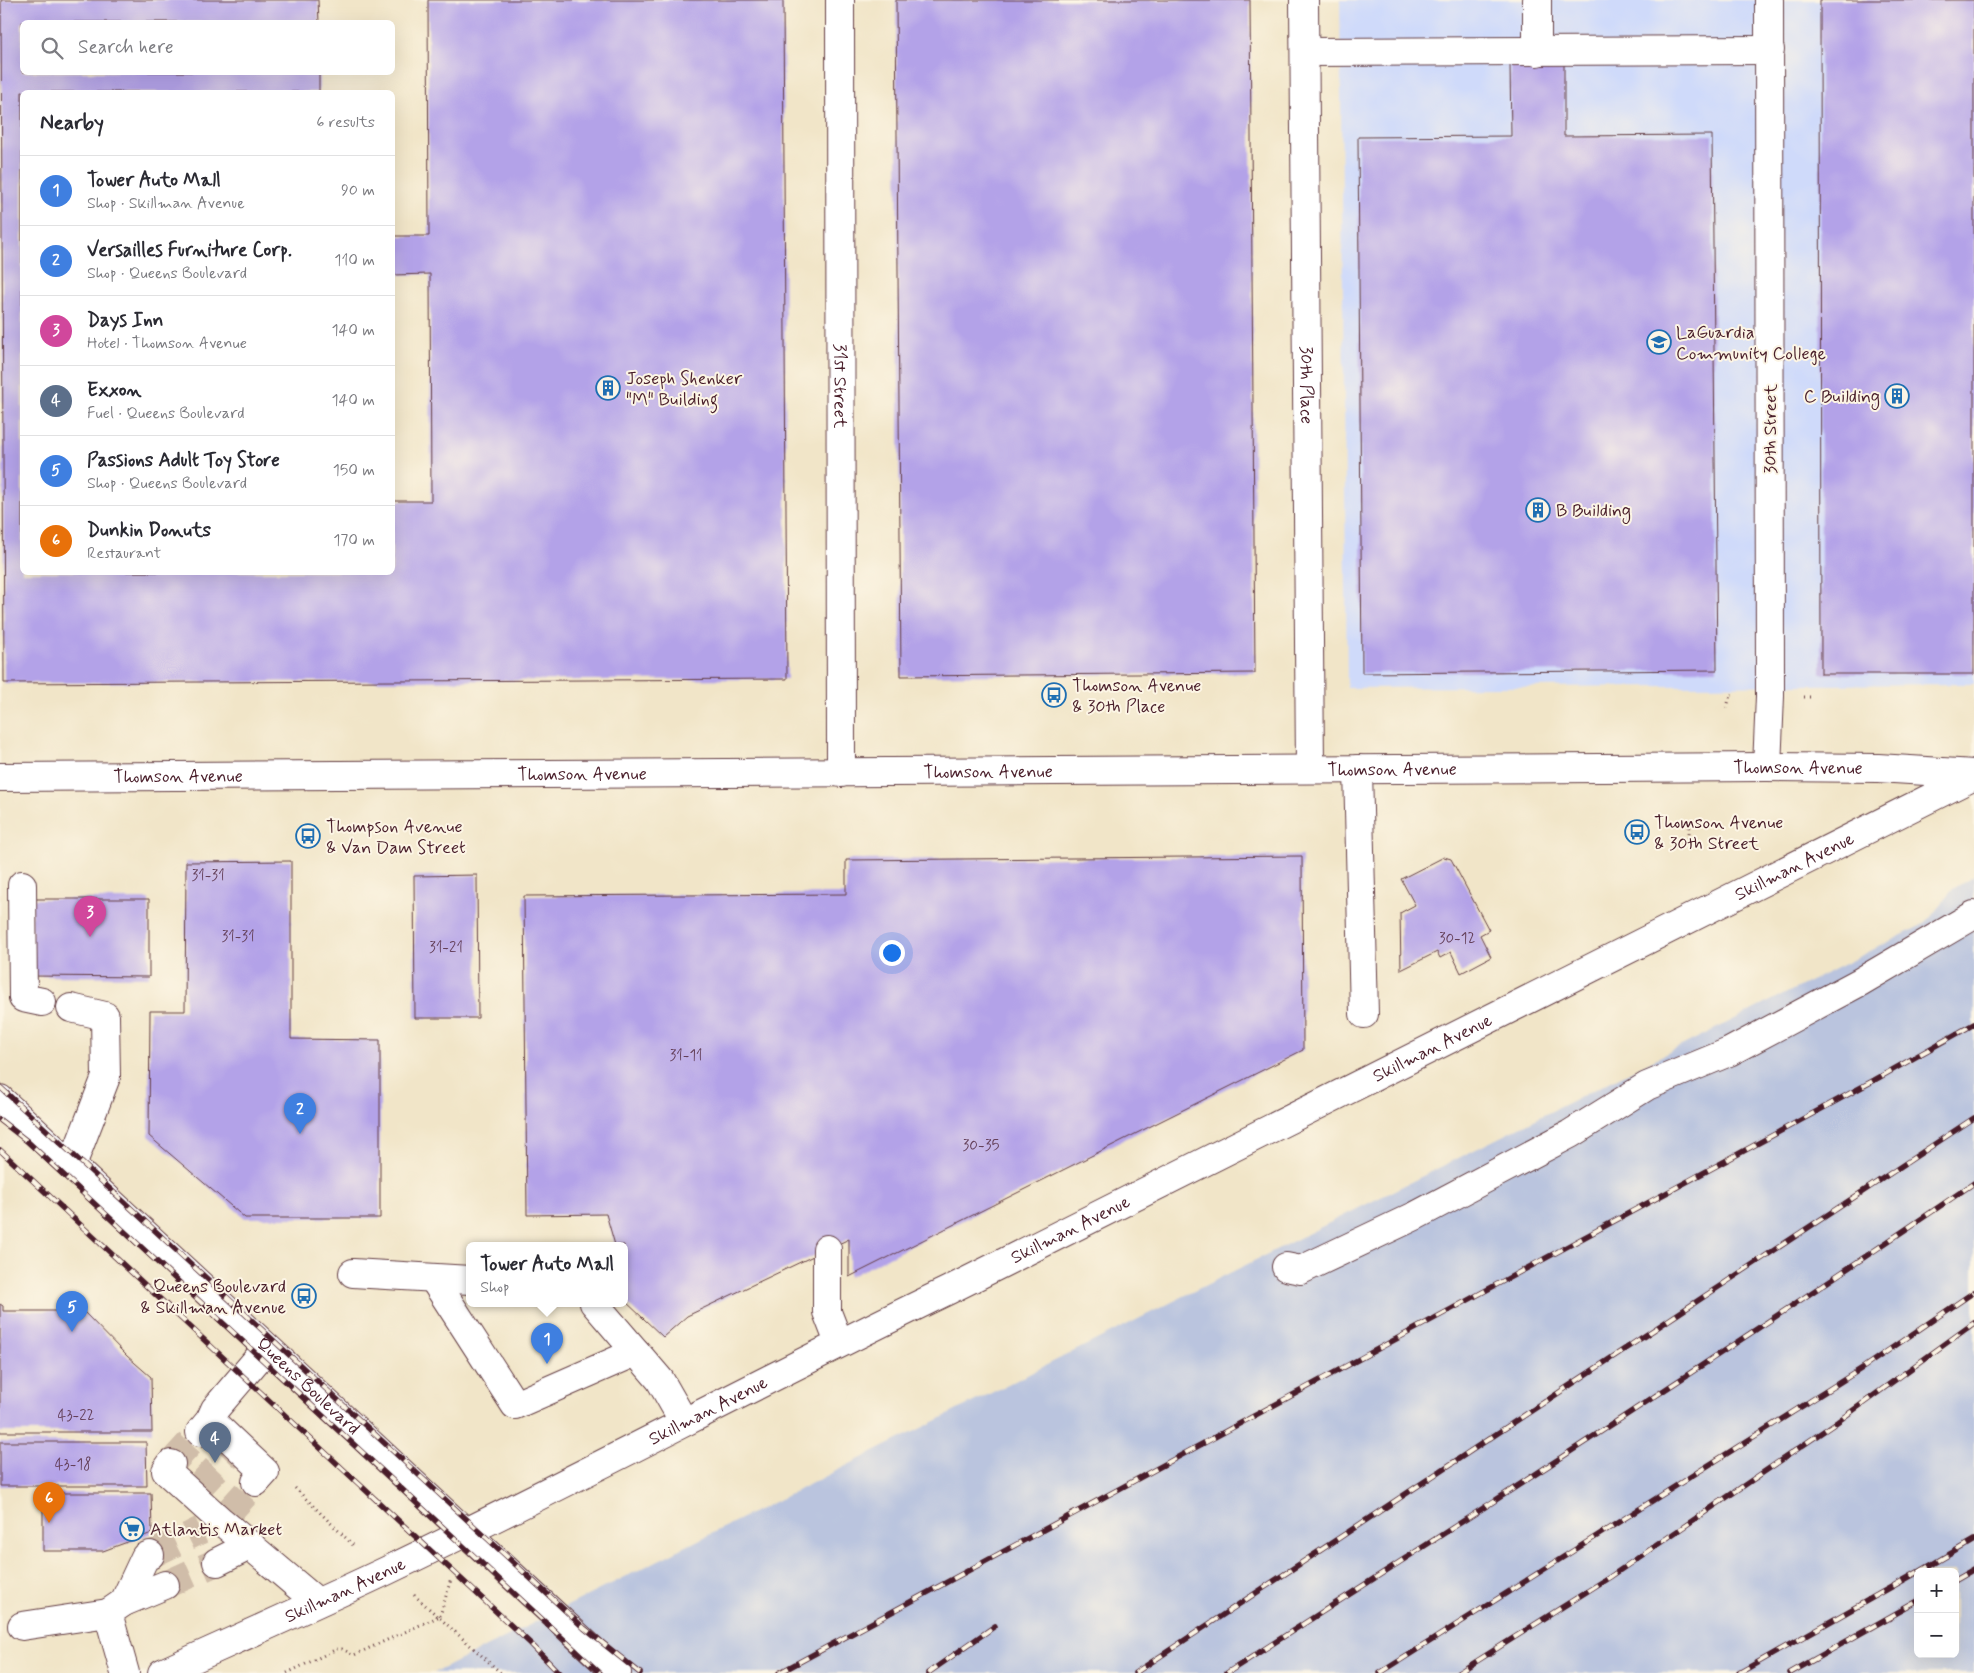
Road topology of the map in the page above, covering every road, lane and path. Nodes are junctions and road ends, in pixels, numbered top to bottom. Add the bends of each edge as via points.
1 (840, 0) edge
2 (1304, 0) edge
3 (1537, 0) edge
4 (1769, 0) edge
5 (1770, 50) junction
6 (1305, 52) junction
7 (1537, 52) junction
8 (1804, 697) dead end
9 (1813, 698) dead end
10 (1767, 767) junction
11 (1310, 769) junction
12 (1358, 769) junction
13 (841, 773) junction
14 (1974, 775) edge
15 (0, 777) edge
16 (1690, 824) dead end
17 (1688, 843) dead end
18 (22, 885) dead end
19 (1974, 915) edge
20 (42, 1002) dead end
21 (70, 1008) dead end
22 (1364, 1014) dead end
23 (0, 1100) edge
24 (72, 1165) junction
25 (827, 1249) dead end
26 (1286, 1267) dead end
27 (353, 1273) dead end
28 (433, 1278) junction
29 (466, 1280) edge
30 (597, 1307) edge
31 (839, 1343) junction
32 (267, 1348) junction
33 (636, 1352) junction
34 (684, 1422) junction
35 (171, 1464) dead end
36 (256, 1482) tunnel mouth
37 (293, 1487) dead end
38 (465, 1532) junction
39 (349, 1542) dead end
40 (251, 1545) junction
41 (150, 1555) tunnel mouth
42 (217, 1562) tunnel mouth
43 (165, 1585) tunnel mouth
44 (317, 1602) junction
45 (116, 1607) junction
46 (22, 1626) dead end
47 (125, 1673) edge
48 (162, 1673) edge
49 (287, 1673) edge
50 (501, 1673) edge
51 (617, 1673) edge

1 - 13 street, 31st Street
2 - 6 street, 30th Place
3 - 7 street
4 - 5 street, 30th Street
5 - 7 street
5 - 10 street, 30th Street via 1770,696
6 - 7 street
6 - 11 street, 30th Place
8 - 9 path
10 - 12 street, Thomson Avenue
10 - 14 street, Thomson Avenue via 1878,768
11 - 12 street, Thomson Avenue
11 - 13 street, Thomson Avenue
12 - 22 street
13 - 15 street, Thomson Avenue
14 - 31 street, Skillman Avenue
16 - 17 path
18 - 20 street via 23,998
19 - 26 street via 1860,982 1729,1052 1647,1086 1570,1134 1415,1216 1302,1270
21 - 24 street via 105,1016 106,1077
23 - 24 street, Queens Boulevard
24 - 32 street, Queens Boulevard
25 - 31 street via 827,1312
27 - 28 street
28 - 29 street
28 - 33 street via 515,1405
30 - 33 street
31 - 34 street, Skillman Avenue
32 - 36 street via 215,1409 205,1426 233,1451 265,1472
32 - 38 street, Queens Boulevard
33 - 34 street via 660,1380
34 - 38 street, Skillman Avenue
35 - 40 street via 166,1470 195,1492 216,1521
37 - 39 path
38 - 44 street, Skillman Avenue
38 - 51 street, Queens Boulevard
40 - 42 street
40 - 44 street
41 - 45 street via 145,1557
43 - 45 street
44 - 48 street, Skillman Avenue
45 - 46 street
45 - 47 street
49 - 50 path via 337,1649 354,1655 440,1616

